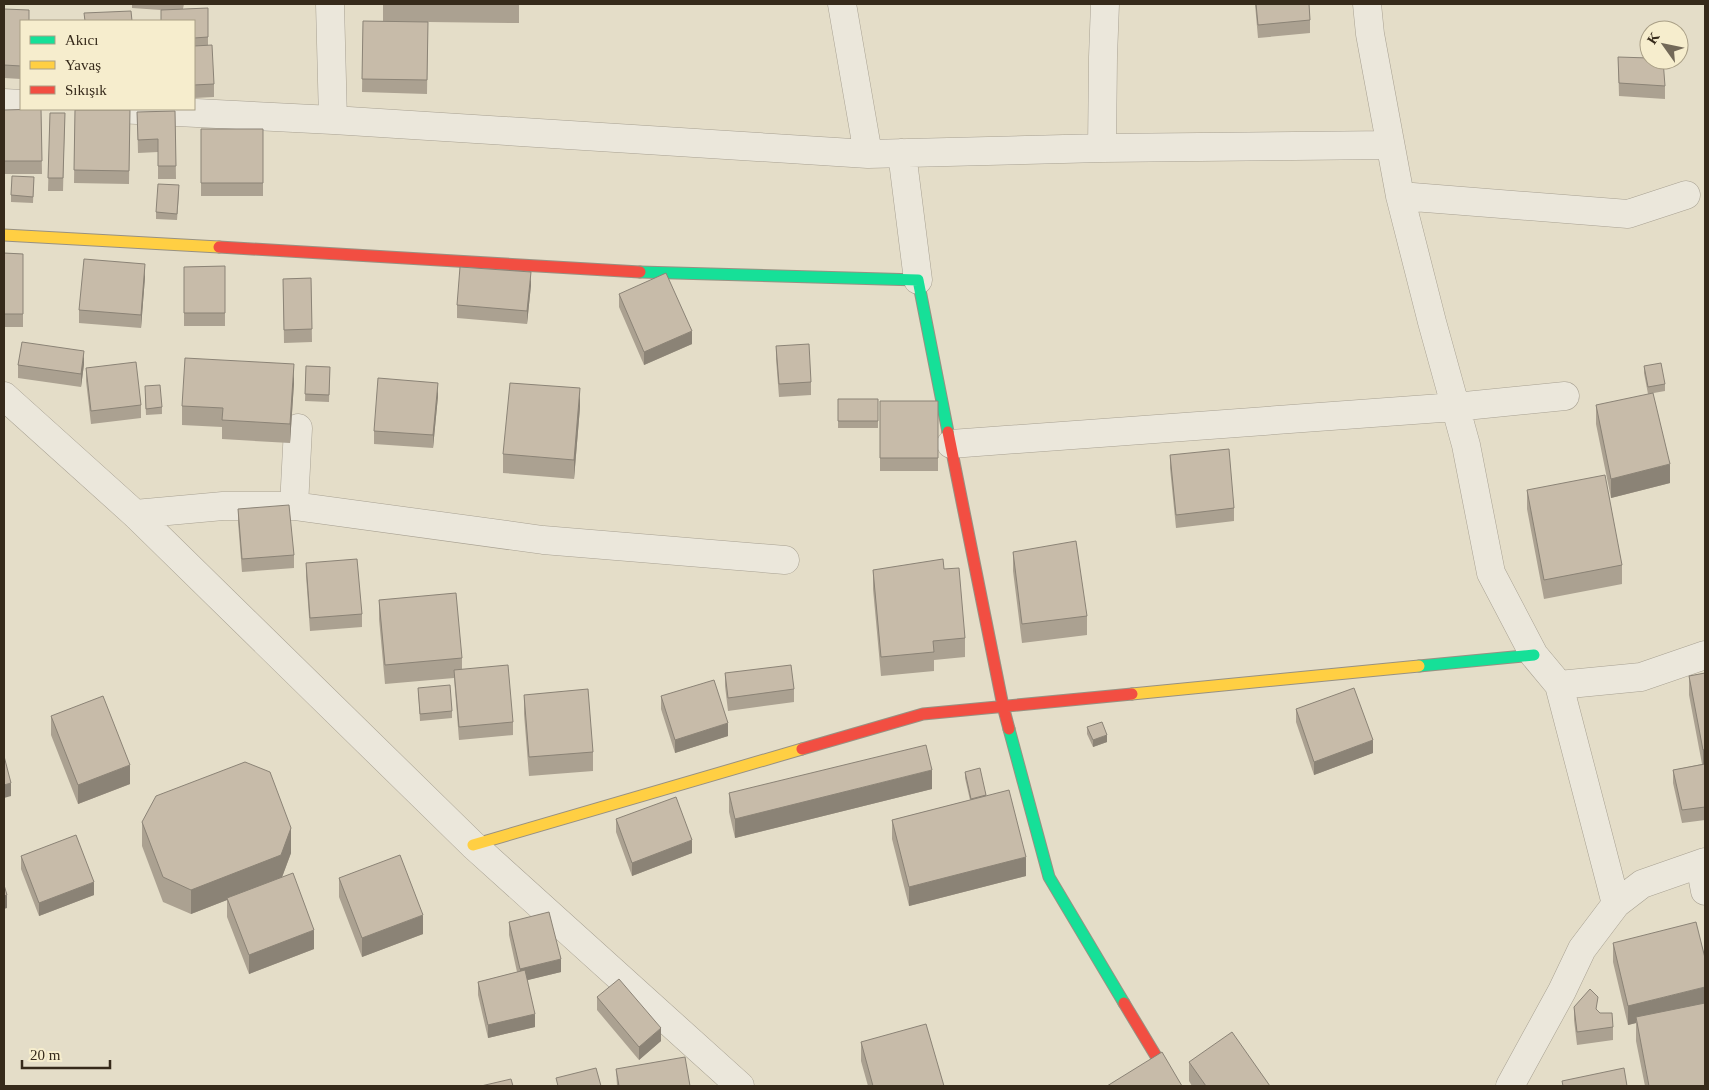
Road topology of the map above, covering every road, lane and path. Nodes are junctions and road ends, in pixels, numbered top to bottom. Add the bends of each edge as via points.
1 (330, 4) edge
2 (842, 4) edge
3 (1105, 4) edge
4 (1367, 4) edge
5 (4, 103) edge
6 (20, 104) edge
7 (137, 110) edge
8 (333, 120) junction
9 (1390, 144) junction
10 (1102, 148) junction
11 (902, 153) junction
12 (868, 154) junction
13 (1686, 195) dead end
14 (1400, 196) junction
15 (4, 235) edge
16 (918, 280) junction
17 (4, 396) edge
18 (1565, 396) dead end
19 (1455, 407) junction
20 (298, 428) dead end
21 (951, 444) junction
22 (294, 506) junction
23 (135, 514) junction
24 (785, 560) dead end
25 (1534, 655) junction
26 (1705, 655) edge
27 (1558, 685) junction
28 (1003, 706) junction
29 (473, 845) junction
30 (1702, 863) edge
31 (1705, 890) edge
32 (1616, 904) junction
33 (740, 1086) edge
34 (1174, 1086) edge
35 (1510, 1086) edge

1 - 8 street
2 - 12 street
3 - 10 street
4 - 9 street
5 - 6 street
7 - 8 street
8 - 12 street
9 - 10 street
9 - 14 street
10 - 11 street
11 - 12 street
11 - 16 street
13 - 14 street via 1628,214
14 - 19 street
15 - 16 street via 643,272
16 - 21 street
17 - 23 street
18 - 19 street
19 - 21 street
19 - 25 street via 1466,445 1491,572
20 - 22 street
21 - 28 street
22 - 23 street via 223,506
22 - 24 street via 543,540
23 - 29 street
25 - 27 street
25 - 28 street
26 - 27 street via 1641,676
27 - 32 street
28 - 29 street via 922,714
28 - 34 street via 1049,876
29 - 33 street
30 - 31 street
30 - 32 street via 1642,884
32 - 35 street via 1582,949

